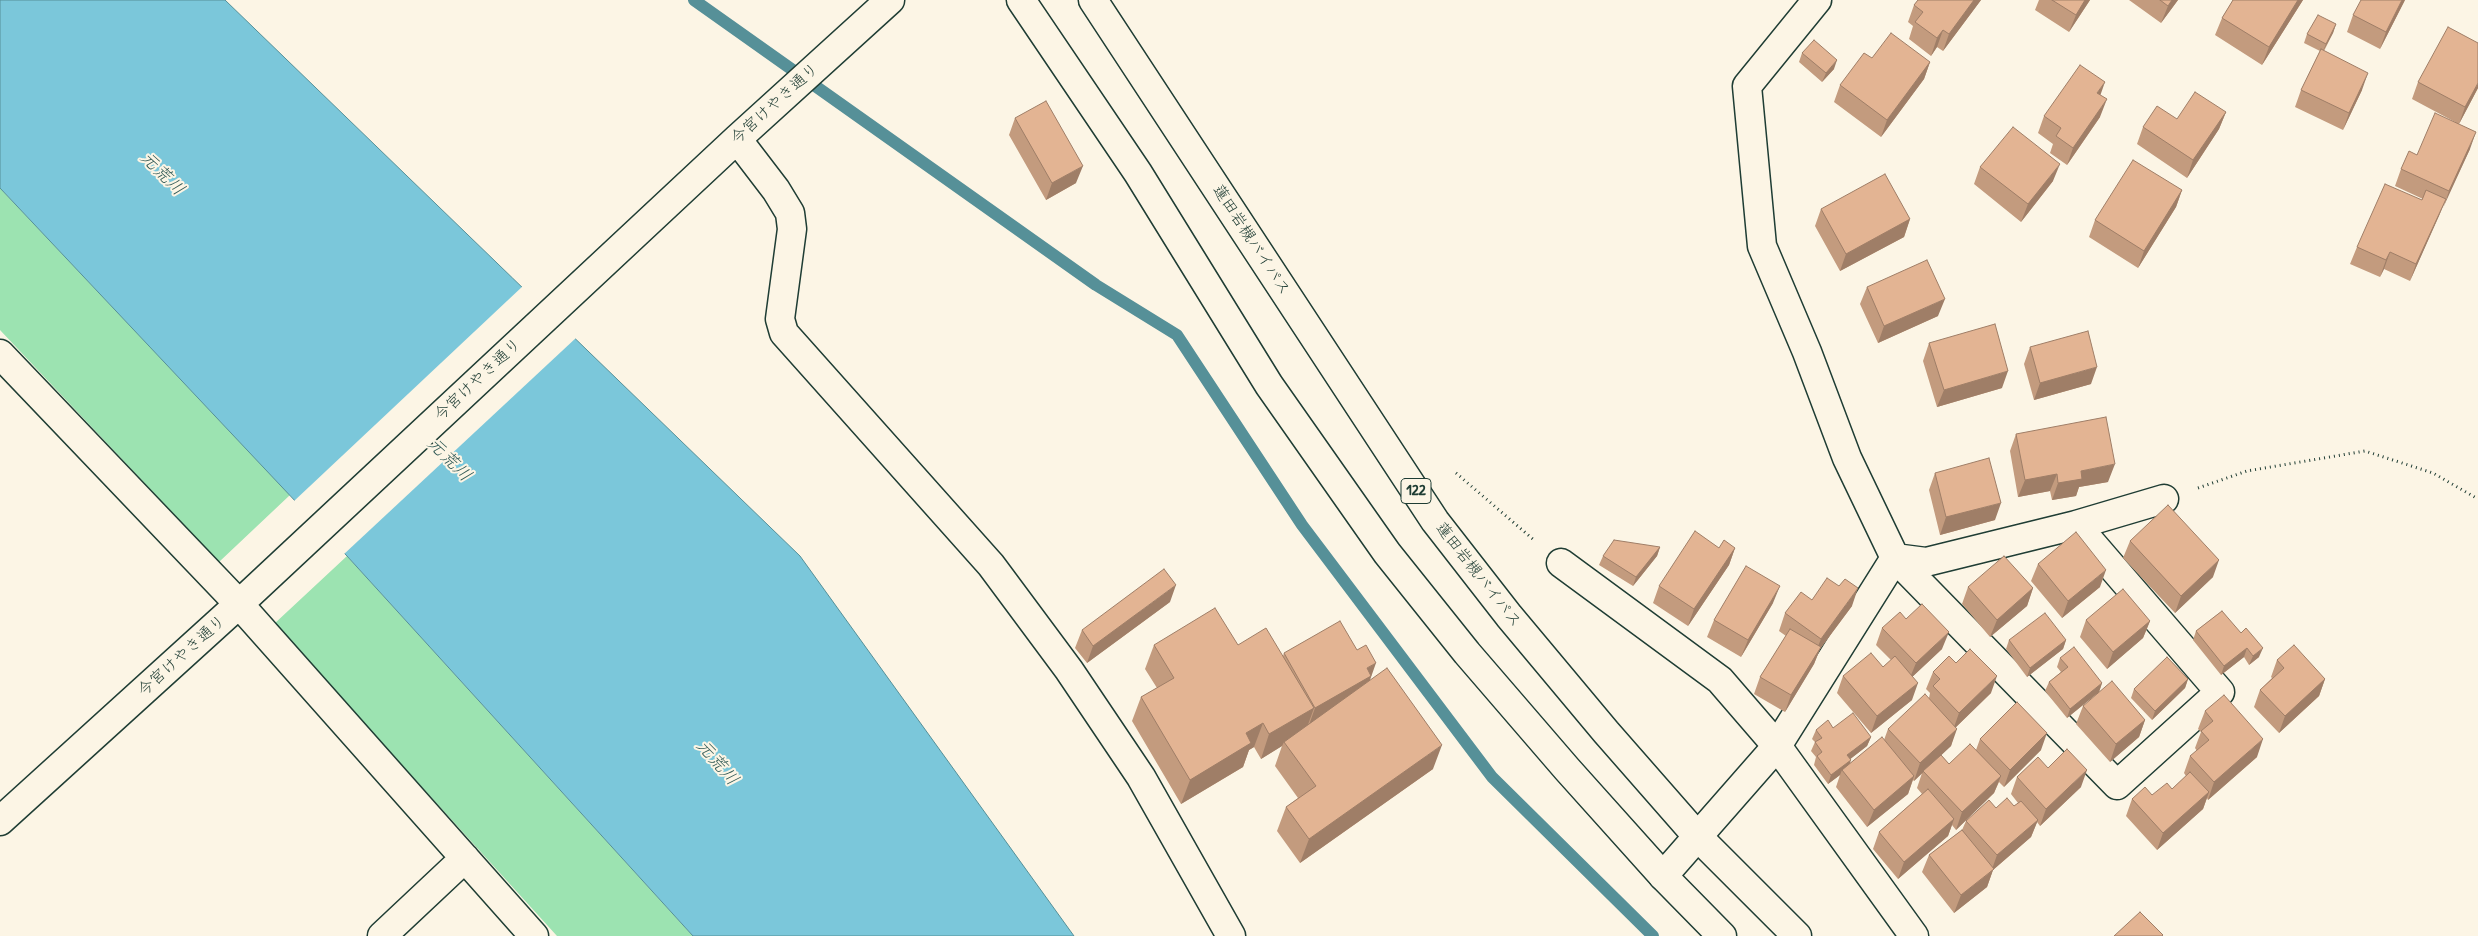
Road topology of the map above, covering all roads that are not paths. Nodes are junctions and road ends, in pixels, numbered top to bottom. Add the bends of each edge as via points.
1 (890, 0) edge
2 (1021, 0) edge
3 (1093, 0) edge
4 (1817, 0) edge
5 (737, 139) junction
6 (0, 354) edge
7 (2164, 499) road end
8 (2076, 525) junction
9 (1895, 558) junction
10 (1561, 563) road end
11 (248, 595) junction
12 (1777, 746) junction
13 (0, 821) edge
14 (1698, 837) junction
15 (465, 858) junction
16 (1663, 876) junction
17 (382, 936) edge
18 (534, 936) edge
19 (1231, 936) edge
20 (1722, 936) edge
21 (1797, 936) edge
22 (1914, 936) edge

1 - 5 main road, 今宮けやき通り
2 - 16 main road via 1138,173 1269,385 1387,553 1467,653
3 - 14 main road, 蓮田岩槻バイパス / 122 via 1435,521 1521,630
4 - 9 main road via 1747,86 1762,246 1847,458
5 - 11 main road, 今宮けやき通り
5 - 19 main road via 790,213 792,229 780,319 784,334 997,573 1069,670 1141,777
6 - 11 main road
7 - 8 main road
8 - 9 main road via 1926,562
8 - 9 main road via 2220,692 2117,785
9 - 12 main road
10 - 12 main road via 1720,680
11 - 13 main road, 今宮けやき通り
11 - 15 main road
12 - 14 main road
12 - 22 main road
14 - 16 main road
14 - 21 main road, 蓮田岩槻バイパス / 122
15 - 17 main road
15 - 18 main road
16 - 20 main road

